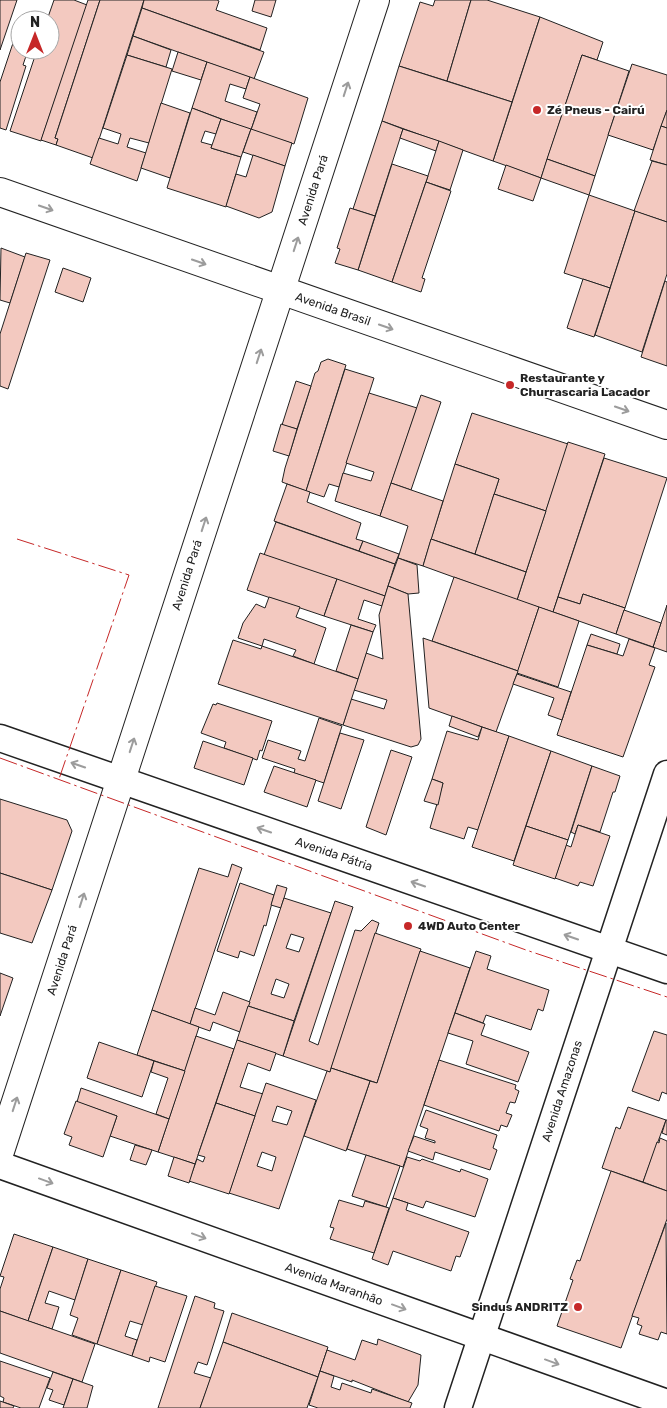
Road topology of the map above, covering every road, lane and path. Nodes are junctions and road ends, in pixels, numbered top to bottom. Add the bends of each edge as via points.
1 (375, 0) edge
2 (0, 192) edge
3 (281, 290) junction
4 (667, 425) edge
5 (0, 738) edge
6 (667, 774) edge
7 (121, 780) junction
8 (609, 950) junction
9 (667, 970) edge
10 (0, 1151) edge
11 (0, 1165) edge
12 (482, 1336) junction
13 (667, 1403) edge
14 (458, 1408) edge

3 -> 1 street, Avenida Pará
2 -> 3 street, Avenida Brasil
3 -> 4 street, Avenida Brasil
7 -> 3 street, Avenida Pará
7 -> 5 street, Avenida Pátria
6 - 8 street, Avenida Amazonas
8 -> 7 street, Avenida Pátria
10 -> 7 street, Avenida Pará
8 - 9 street, Avenida Pátria
8 - 12 street, Avenida Amazonas
11 -> 12 street, Avenida Maranhão
12 -> 13 street, Avenida Maranhão
12 - 14 street, Avenida Amazonas

